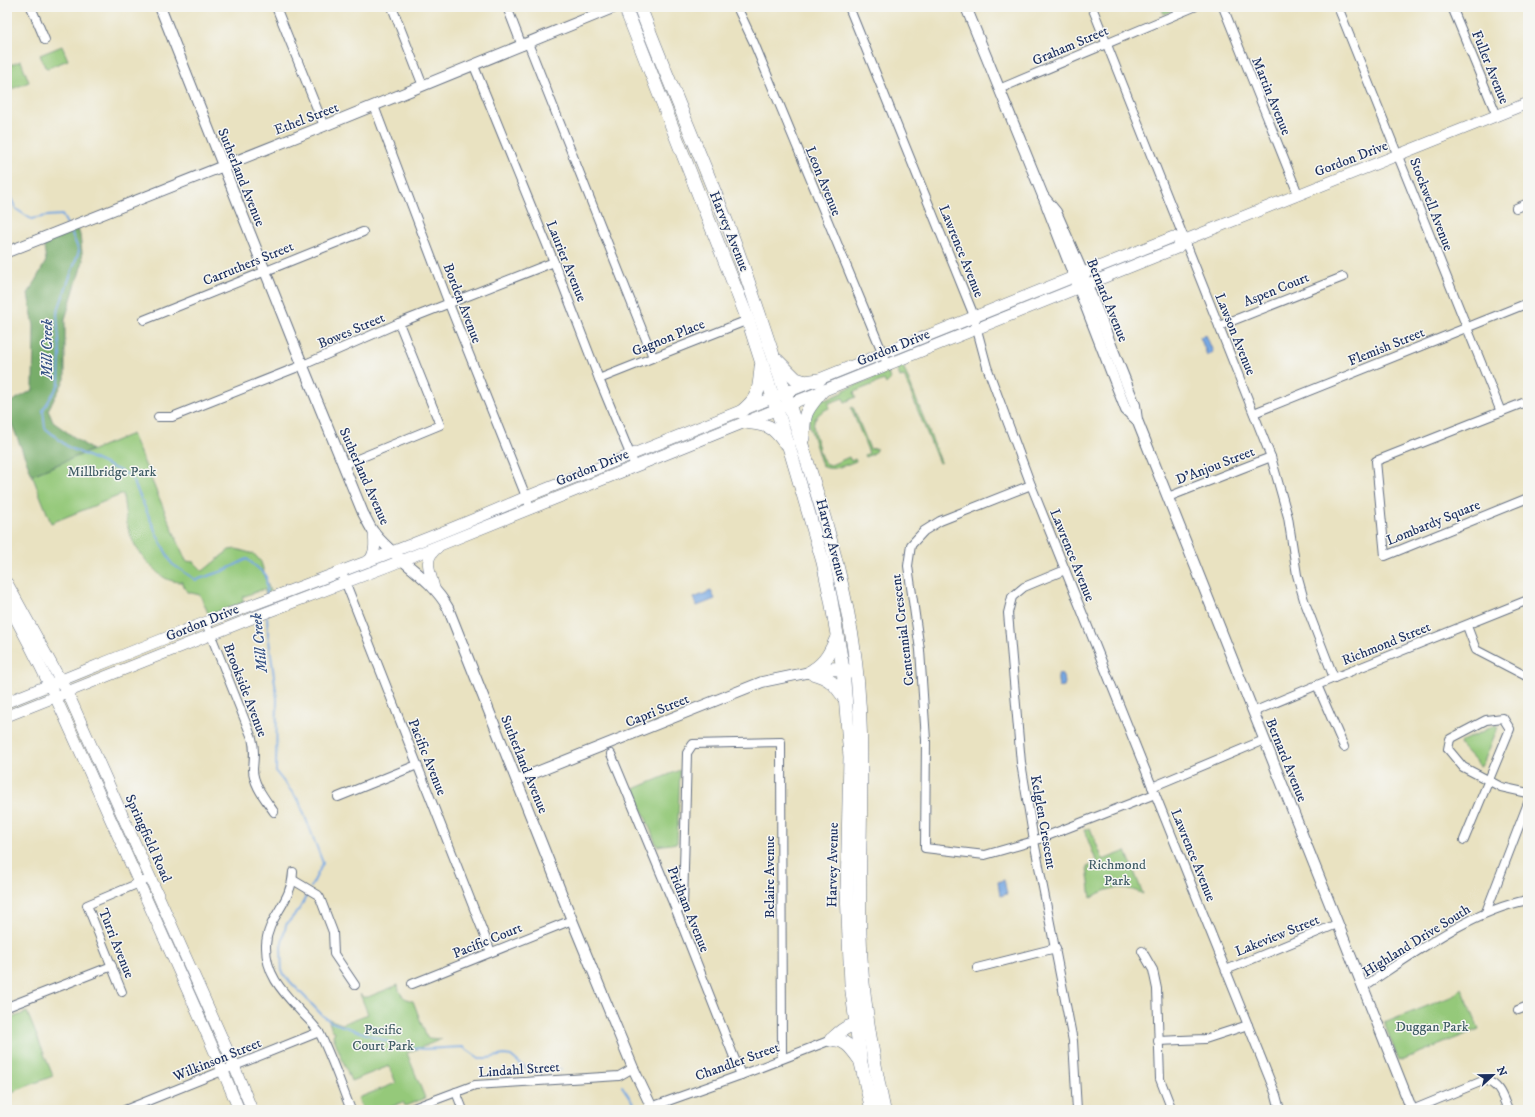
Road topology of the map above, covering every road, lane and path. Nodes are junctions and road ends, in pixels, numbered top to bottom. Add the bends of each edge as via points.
1 (31, 7) edge
2 (160, 7) edge
3 (276, 7) edge
4 (392, 7) edge
5 (507, 7) edge
6 (615, 7) edge
7 (625, 7) edge
8 (640, 7) edge
9 (737, 7) edge
10 (849, 7) edge
11 (966, 7) edge
12 (1092, 7) edge
13 (1194, 7) edge
14 (1223, 7) edge
15 (1338, 7) edge
16 (1452, 7) edge
17 (45, 40) dead end
18 (1106, 43) junction
19 (525, 44) junction
20 (474, 66) junction
21 (424, 86) junction
22 (1000, 89) junction
23 (1528, 103) edge
24 (374, 106) junction
25 (1497, 116) junction
26 (324, 126) junction
27 (1398, 155) junction
28 (223, 166) junction
29 (1298, 194) junction
30 (1528, 203) edge
31 (1516, 208) dead end
32 (363, 232) dead end
33 (1185, 240) junction
34 (7, 252) edge
35 (554, 262) junction
36 (265, 270) junction
37 (1343, 277) dead end
38 (1081, 281) junction
39 (1528, 303) edge
40 (449, 304) junction
41 (144, 320) dead end
42 (748, 320) junction
43 (399, 323) junction
44 (976, 323) junction
45 (1219, 326) junction
46 (1466, 328) junction
47 (882, 354) junction
48 (653, 358) junction
49 (768, 360) junction
50 (303, 365) junction
51 (888, 366) junction
52 (599, 379) junction
53 (820, 385) junction
54 (781, 401) junction
55 (1528, 401) edge
56 (1501, 412) junction
57 (1254, 413) junction
58 (158, 417) dead end
59 (743, 417) junction
60 (803, 448) junction
61 (790, 450) junction
62 (1271, 457) junction
63 (633, 461) junction
64 (343, 465) junction
65 (1031, 485) junction
66 (526, 497) junction
67 (1168, 497) junction
68 (1528, 498) edge
69 (531, 508) junction
70 (374, 533) junction
71 (441, 545) junction
72 (392, 552) junction
73 (403, 560) junction
74 (369, 561) junction
75 (1065, 570) junction
76 (341, 571) junction
77 (7, 583) edge
78 (345, 583) junction
79 (434, 588) junction
80 (1528, 600) edge
81 (7, 603) edge
82 (206, 622) junction
83 (1466, 626) junction
84 (211, 634) junction
85 (837, 636) junction
86 (843, 669) junction
87 (810, 672) junction
88 (1528, 677) edge
89 (1334, 678) junction
90 (61, 680) junction
91 (857, 682) junction
92 (50, 685) junction
93 (1317, 685) junction
94 (67, 692) junction
95 (56, 696) junction
96 (846, 701) junction
97 (7, 702) edge
98 (1253, 712) junction
99 (7, 716) edge
100 (1264, 740) junction
101 (1344, 747) dead end
102 (611, 754) dead end
103 (417, 765) junction
104 (517, 780) junction
105 (1488, 780) junction
106 (1153, 790) junction
107 (1528, 793) edge
108 (338, 797) dead end
109 (1528, 803) edge
110 (274, 812) dead end
111 (1464, 840) dead end
112 (1034, 841) junction
113 (151, 878) junction
114 (138, 883) junction
115 (1528, 900) edge
116 (676, 910) junction
117 (1486, 912) junction
118 (572, 920) junction
119 (1337, 924) junction
120 (1056, 948) junction
121 (1142, 951) dead end
122 (492, 952) junction
123 (112, 966) junction
124 (977, 968) dead end
125 (1226, 970) junction
126 (412, 984) dead end
127 (355, 985) dead end
128 (1363, 987) junction
129 (122, 992) dead end
130 (1528, 1006) edge
131 (7, 1007) edge
132 (1518, 1010) dead end
133 (856, 1025) junction
134 (1248, 1025) junction
135 (319, 1032) junction
136 (870, 1036) junction
137 (831, 1040) junction
138 (1158, 1041) junction
139 (782, 1058) junction
140 (861, 1063) junction
141 (234, 1066) junction
142 (633, 1068) junction
143 (223, 1070) junction
144 (741, 1074) junction
145 (456, 1092) junction
146 (652, 1108) edge
147 (125, 1110) edge
148 (239, 1110) edge
149 (252, 1110) edge
150 (351, 1110) edge
151 (408, 1110) edge
152 (463, 1110) edge
153 (872, 1110) edge
154 (884, 1110) edge
155 (1077, 1110) edge
156 (1172, 1110) edge
157 (1280, 1110) edge
158 (1412, 1110) edge
159 (1508, 1110) edge

1 - 17 street
2 - 28 street, Sutherland Avenue
3 - 26 street
4 - 21 street
5 - 19 street
6 - 19 street, Ethel Street
7 - 42 highway, Harvey Avenue
8 - 49 highway, Harvey Avenue via 732,238
9 - 47 street, Leon Avenue
10 - 44 street, Lawrence Avenue
11 - 22 street, Bernard Avenue
12 - 18 street, Lawson Avenue
13 - 18 street, Graham Street
14 - 29 street, Martin Avenue
15 - 27 street, Stockwell Avenue
16 - 25 street, Fuller Avenue
18 - 22 street, Graham Street
18 - 33 street, Lawson Avenue
19 - 20 street, Ethel Street
19 - 48 street
20 - 21 street, Ethel Street
20 - 35 street, Laurier Avenue
21 - 24 street, Ethel Street
22 - 38 street, Bernard Avenue via 1043,196 1056,212
23 - 25 main road, Gordon Drive
24 - 26 street, Ethel Street
24 - 40 street, Borden Avenue
25 - 27 main road, Gordon Drive
26 - 28 street, Ethel Street
27 - 29 main road, Gordon Drive
27 - 46 street, Stockwell Avenue
28 - 34 street, Ethel Street
28 - 36 street, Sutherland Avenue
29 - 33 main road, Gordon Drive
30 - 31 street
32 - 36 street, Carruthers Street
33 - 38 main road, Gordon Drive via 1174,237
33 - 45 street, Lawson Avenue
35 - 40 street, Bowes Street
35 - 52 street, Laurier Avenue
36 - 41 street, Carruthers Street
36 - 50 street, Sutherland Avenue
37 - 45 street, Aspen Court
38 - 44 main road, Gordon Drive
38 - 67 street, Bernard Avenue via 1126,410 1137,420
39 - 46 street, Flemish Street
40 - 43 street, Bowes Street
40 - 66 street, Borden Avenue
42 - 48 street, Gagnon Place
42 - 49 highway, Harvey Avenue
43 - 50 street, Bowes Street
43 - 64 street via 440,425
44 - 47 main road, Gordon Drive
44 - 51 main road, Gordon Drive
44 - 65 street, Lawrence Avenue via 987,367
45 - 57 street, Lawson Avenue
46 - 56 street, Stockwell Avenue
46 - 57 street, Flemish Street
47 - 51 street, Leon Avenue
47 - 53 main road, Gordon Drive
48 - 52 street, Gagnon Place
49 - 53 highway via 796,379
49 - 54 highway, Harvey Avenue
49 - 59 highway via 757,395
50 - 58 street, Bowes Street via 172,417
50 - 64 street, Sutherland Avenue
51 - 53 main road, Gordon Drive
52 - 63 street, Laurier Avenue
53 - 54 main road, Gordon Drive
53 - 60 highway via 804,420
54 - 59 main road, Gordon Drive
54 - 60 highway, Harvey Avenue
54 - 61 highway, Harvey Avenue
55 - 56 street, Lombardy Square
56 - 68 street, Lombardy Square via 1376,461 1385,556
57 - 62 street, Lawson Avenue
59 - 61 highway via 776,430
59 - 63 main road, Gordon Drive
60 - 91 highway, Harvey Avenue via 824,514 845,597
61 - 85 highway, Harvey Avenue via 823,562
62 - 67 street, D'Anjou Street
62 - 89 street, Lawson Avenue via 1288,517 1297,575 1304,600
63 - 66 main road, Gordon Drive
63 - 69 main road, Gordon Drive
64 - 70 street, Sutherland Avenue
65 - 75 street, Lawrence Avenue
65 - 112 street, Centennial Crescent via 940,521 924,531 911,545 908,566 920,650 926,740 925,848 985,854
66 - 69 street, Borden Avenue
66 - 72 main road, Gordon Drive
67 - 98 street, Bernard Avenue
69 - 71 main road, Gordon Drive
70 - 72 street, Sutherland Avenue
70 - 74 main road via 375,548
71 - 73 main road, Gordon Drive
71 - 79 main road via 431,552 428,562
72 - 73 street, Sutherland Avenue
72 - 74 main road, Gordon Drive
73 - 78 main road, Gordon Drive
73 - 79 street, Sutherland Avenue
74 - 76 main road, Gordon Drive
75 - 106 street, Lawrence Avenue
75 - 112 street, Kelglen Crescent via 1024,587 1012,597 1008,613 1021,763
76 - 78 street, Pacific Avenue
76 - 82 main road, Gordon Drive
77 - 90 main road, Springfield Road
78 - 84 main road, Gordon Drive
78 - 103 street, Pacific Avenue
79 - 104 street, Sutherland Avenue via 448,608
80 - 83 street, Richmond Street
81 - 92 main road, Springfield Road
82 - 84 street, Brookside Avenue
82 - 90 main road, Gordon Drive
83 - 88 street via 1476,650
83 - 89 street, Richmond Street
84 - 94 main road, Gordon Drive
84 - 110 street, Brookside Avenue via 252,738 257,783
85 - 86 highway, Harvey Avenue
85 - 87 highway via 827,659
86 - 87 highway
86 - 91 highway
86 - 96 highway, Harvey Avenue
87 - 96 highway via 835,684
87 - 104 street, Capri Street via 762,682
89 - 93 street, Richmond Street
90 - 92 main road, Gordon Drive
90 - 94 main road, Springfield Road
91 - 136 highway, Harvey Avenue via 862,787 860,938 862,979
92 - 95 main road, Springfield Road
92 - 97 main road, Gordon Drive
93 - 98 street, Richmond Street
93 - 101 street
94 - 95 main road, Gordon Drive
94 - 113 main road, Springfield Road
95 - 99 main road, Gordon Drive
95 - 114 main road, Springfield Road
96 - 133 highway, Harvey Avenue via 850,758 847,917 850,984
98 - 100 street, Bernard Avenue
100 - 106 street
100 - 119 street, Bernard Avenue
102 - 116 street, Pridham Avenue
103 - 108 street
103 - 122 street, Pacific Avenue
104 - 118 street, Sutherland Avenue
105 - 105 street via 1463,767 1448,749 1450,739 1486,720 1503,718 1510,729
105 - 107 street via 1501,787
105 - 111 street
106 - 112 street
106 - 125 street, Lawrence Avenue
109 - 117 street
112 - 120 street, Kelglen Crescent
113 - 114 street
113 - 141 main road, Springfield Road
114 - 123 street, Turri Avenue via 87,905
114 - 143 main road, Springfield Road
115 - 117 street, Highland Drive South
116 - 139 street, Belaire Avenue via 683,907 687,753 693,744 781,742
116 - 144 street, Pridham Avenue
117 - 128 street, Highland Drive South
118 - 122 street, Pacific Court
118 - 142 street, Sutherland Avenue
119 - 125 street, Lakeview Street
119 - 128 street, Bernard Avenue
120 - 124 street
120 - 155 street, Kelglen Crescent via 1073,1041
121 - 138 street via 1153,970 1156,982
122 - 126 street, Pacific Court
123 - 129 street, Turri Avenue
123 - 131 street
125 - 134 street, Lawrence Avenue
127 - 135 street via 334,954 333,932 320,898 302,886 293,876 290,891 270,927 266,942 267,959 275,980
128 - 158 street, Bernard Avenue
130 - 132 street
133 - 136 highway
133 - 137 highway via 843,1030
133 - 140 highway, Harvey Avenue
134 - 138 street via 1204,1039
134 - 157 street, Lawrence Avenue
135 - 141 street, Wilkinson Street
135 - 150 street
136 - 154 highway, Harvey Avenue
137 - 139 street, Chandler Street
137 - 140 highway via 836,1039 848,1044
138 - 156 street via 1160,1079
139 - 144 street, Chandler Street
140 - 153 highway, Harvey Avenue
141 - 143 street, Wilkinson Street
141 - 149 main road, Springfield Road
142 - 145 street, Lindahl Street via 619,1076 475,1085
142 - 146 street, Sutherland Avenue
143 - 147 street, Wilkinson Street
143 - 148 main road, Springfield Road
144 - 146 street, Chandler Street
145 - 151 street, Lindahl Street
145 - 152 street
158 - 159 street via 1485,1080 1494,1083

